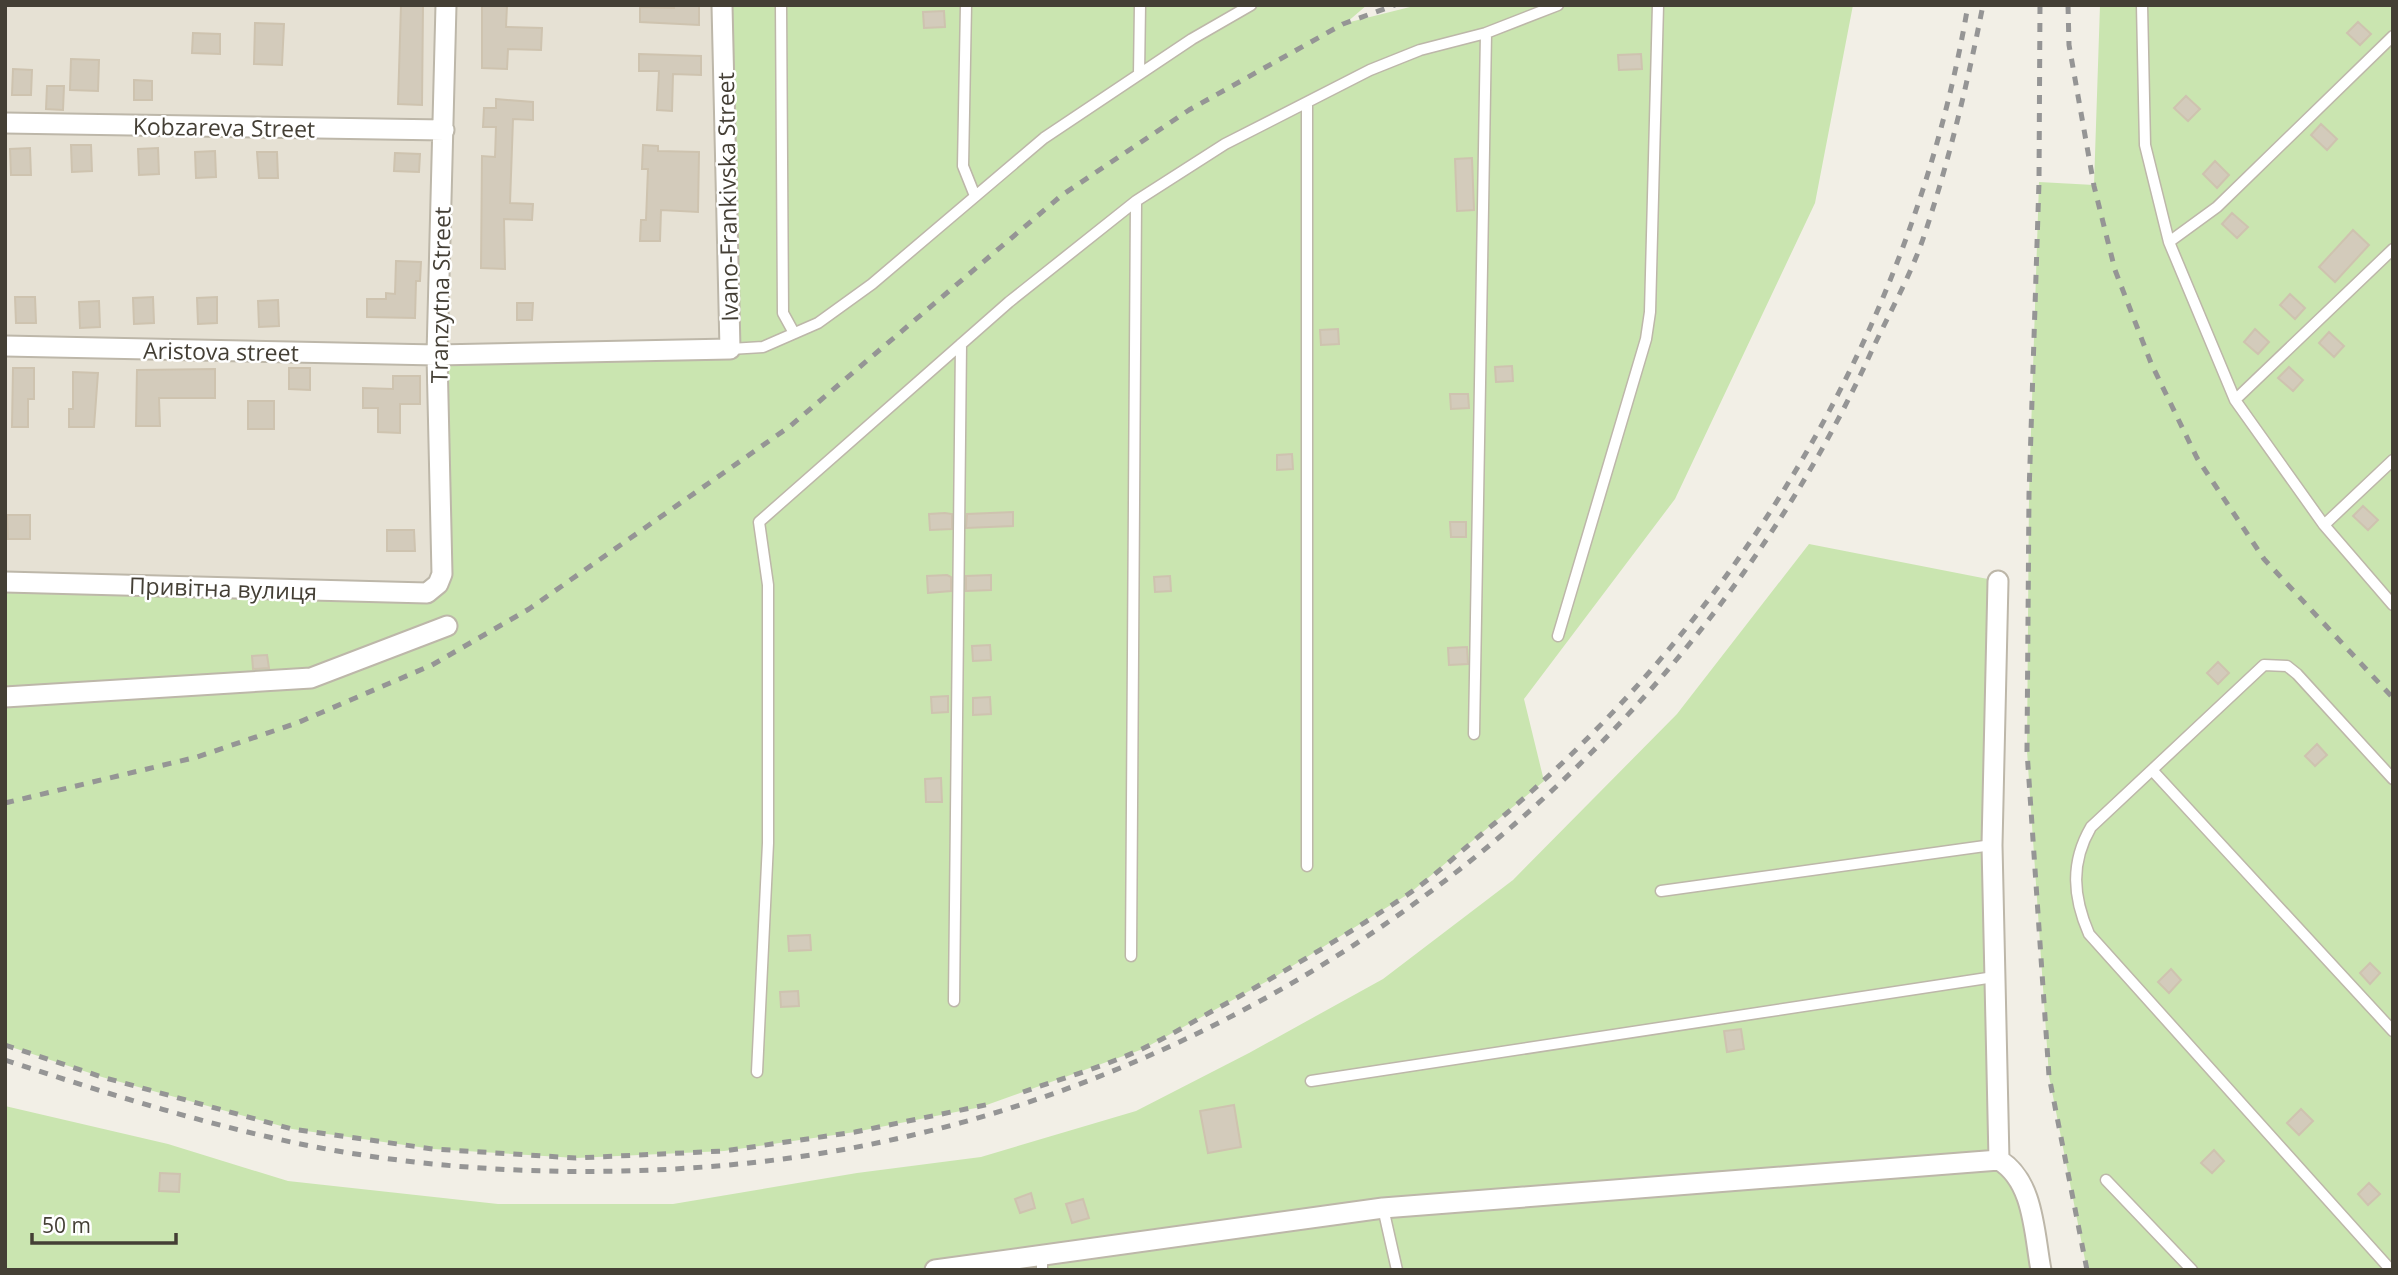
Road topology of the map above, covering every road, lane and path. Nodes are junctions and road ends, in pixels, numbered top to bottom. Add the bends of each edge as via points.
1 (446, 5) edge
2 (722, 5) edge
3 (781, 5) edge
4 (966, 5) edge
5 (1140, 5) edge
6 (1251, 5) edge
7 (1558, 5) edge
8 (1658, 5) edge
9 (2142, 5) edge
10 (1486, 33) junction
11 (2393, 36) edge
12 (1139, 74) junction
13 (1307, 104) junction
14 (5, 123) edge
15 (444, 130) junction
16 (975, 196) junction
17 (1136, 201) junction
18 (2169, 242) junction
19 (2393, 249) edge
20 (794, 333) junction
21 (961, 344) junction
22 (5, 346) edge
23 (730, 349) junction
24 (437, 355) junction
25 (2235, 400) junction
26 (2393, 460) edge
27 (2324, 525) junction
28 (1998, 581) dead end
29 (5, 582) edge
30 (438, 584) joint
31 (2393, 605) edge
32 (447, 626) dead end
33 (1558, 636) dead end
34 (5, 697) edge
35 (1474, 734) dead end
36 (2152, 770) junction
37 (2393, 779) edge
38 (1992, 845) junction
39 (1307, 866) dead end
40 (1661, 891) dead end
41 (1131, 956) dead end
42 (1994, 978) junction
43 (954, 1001) dead end
44 (2393, 1031) edge
45 (757, 1072) dead end
46 (1311, 1081) dead end
47 (1999, 1160) junction
48 (2106, 1180) dead end
49 (1383, 1208) junction
50 (1042, 1263) edge
51 (935, 1270) edge
52 (1397, 1270) edge
53 (2042, 1270) edge
54 (2192, 1270) edge
55 (2391, 1270) edge

1 - 15 street, Tranzytna Street
2 - 23 street, Ivano-Frankivska Street
3 - 20 lane via 783,313
4 - 16 lane via 963,166
5 - 12 lane
6 - 12 lane
7 - 10 lane
8 - 33 lane via 1646,340
9 - 18 lane via 2145,145
10 - 13 lane via 1420,50 1370,70
10 - 35 lane
11 - 18 lane via 2217,207
12 - 16 lane via 1044,138
13 - 17 lane via 1225,144
13 - 39 lane
14 - 15 street, Kobzareva Street
15 - 24 street, Tranzytna Street
16 - 20 lane via 872,284 818,323
17 - 21 lane
17 - 41 lane
18 - 25 lane
19 - 25 lane
20 - 23 lane via 763,347
21 - 43 lane
21 - 45 lane via 759,522 768,585 768,843
22 - 24 street, Aristova street
23 - 24 street, Ivano-Frankivska Street
24 - 30 street, Tranzytna Street via 442,574
25 - 27 lane
26 - 27 lane
27 - 31 lane
28 - 38 street
29 - 30 street, Привітна вулиця via 426,593
32 - 34 street via 311,678
36 - 37 lane via 2264,665 2275,663 2297,674
36 - 44 lane
36 - 55 lane via 2091,827 2079,848 2075,888 2089,934
38 - 40 lane
38 - 42 street
42 - 46 lane
42 - 47 street
47 - 49 street
47 - 53 street via 2016,1174 2026,1192
48 - 54 lane
49 - 50 street
49 - 52 lane
50 - 51 street

